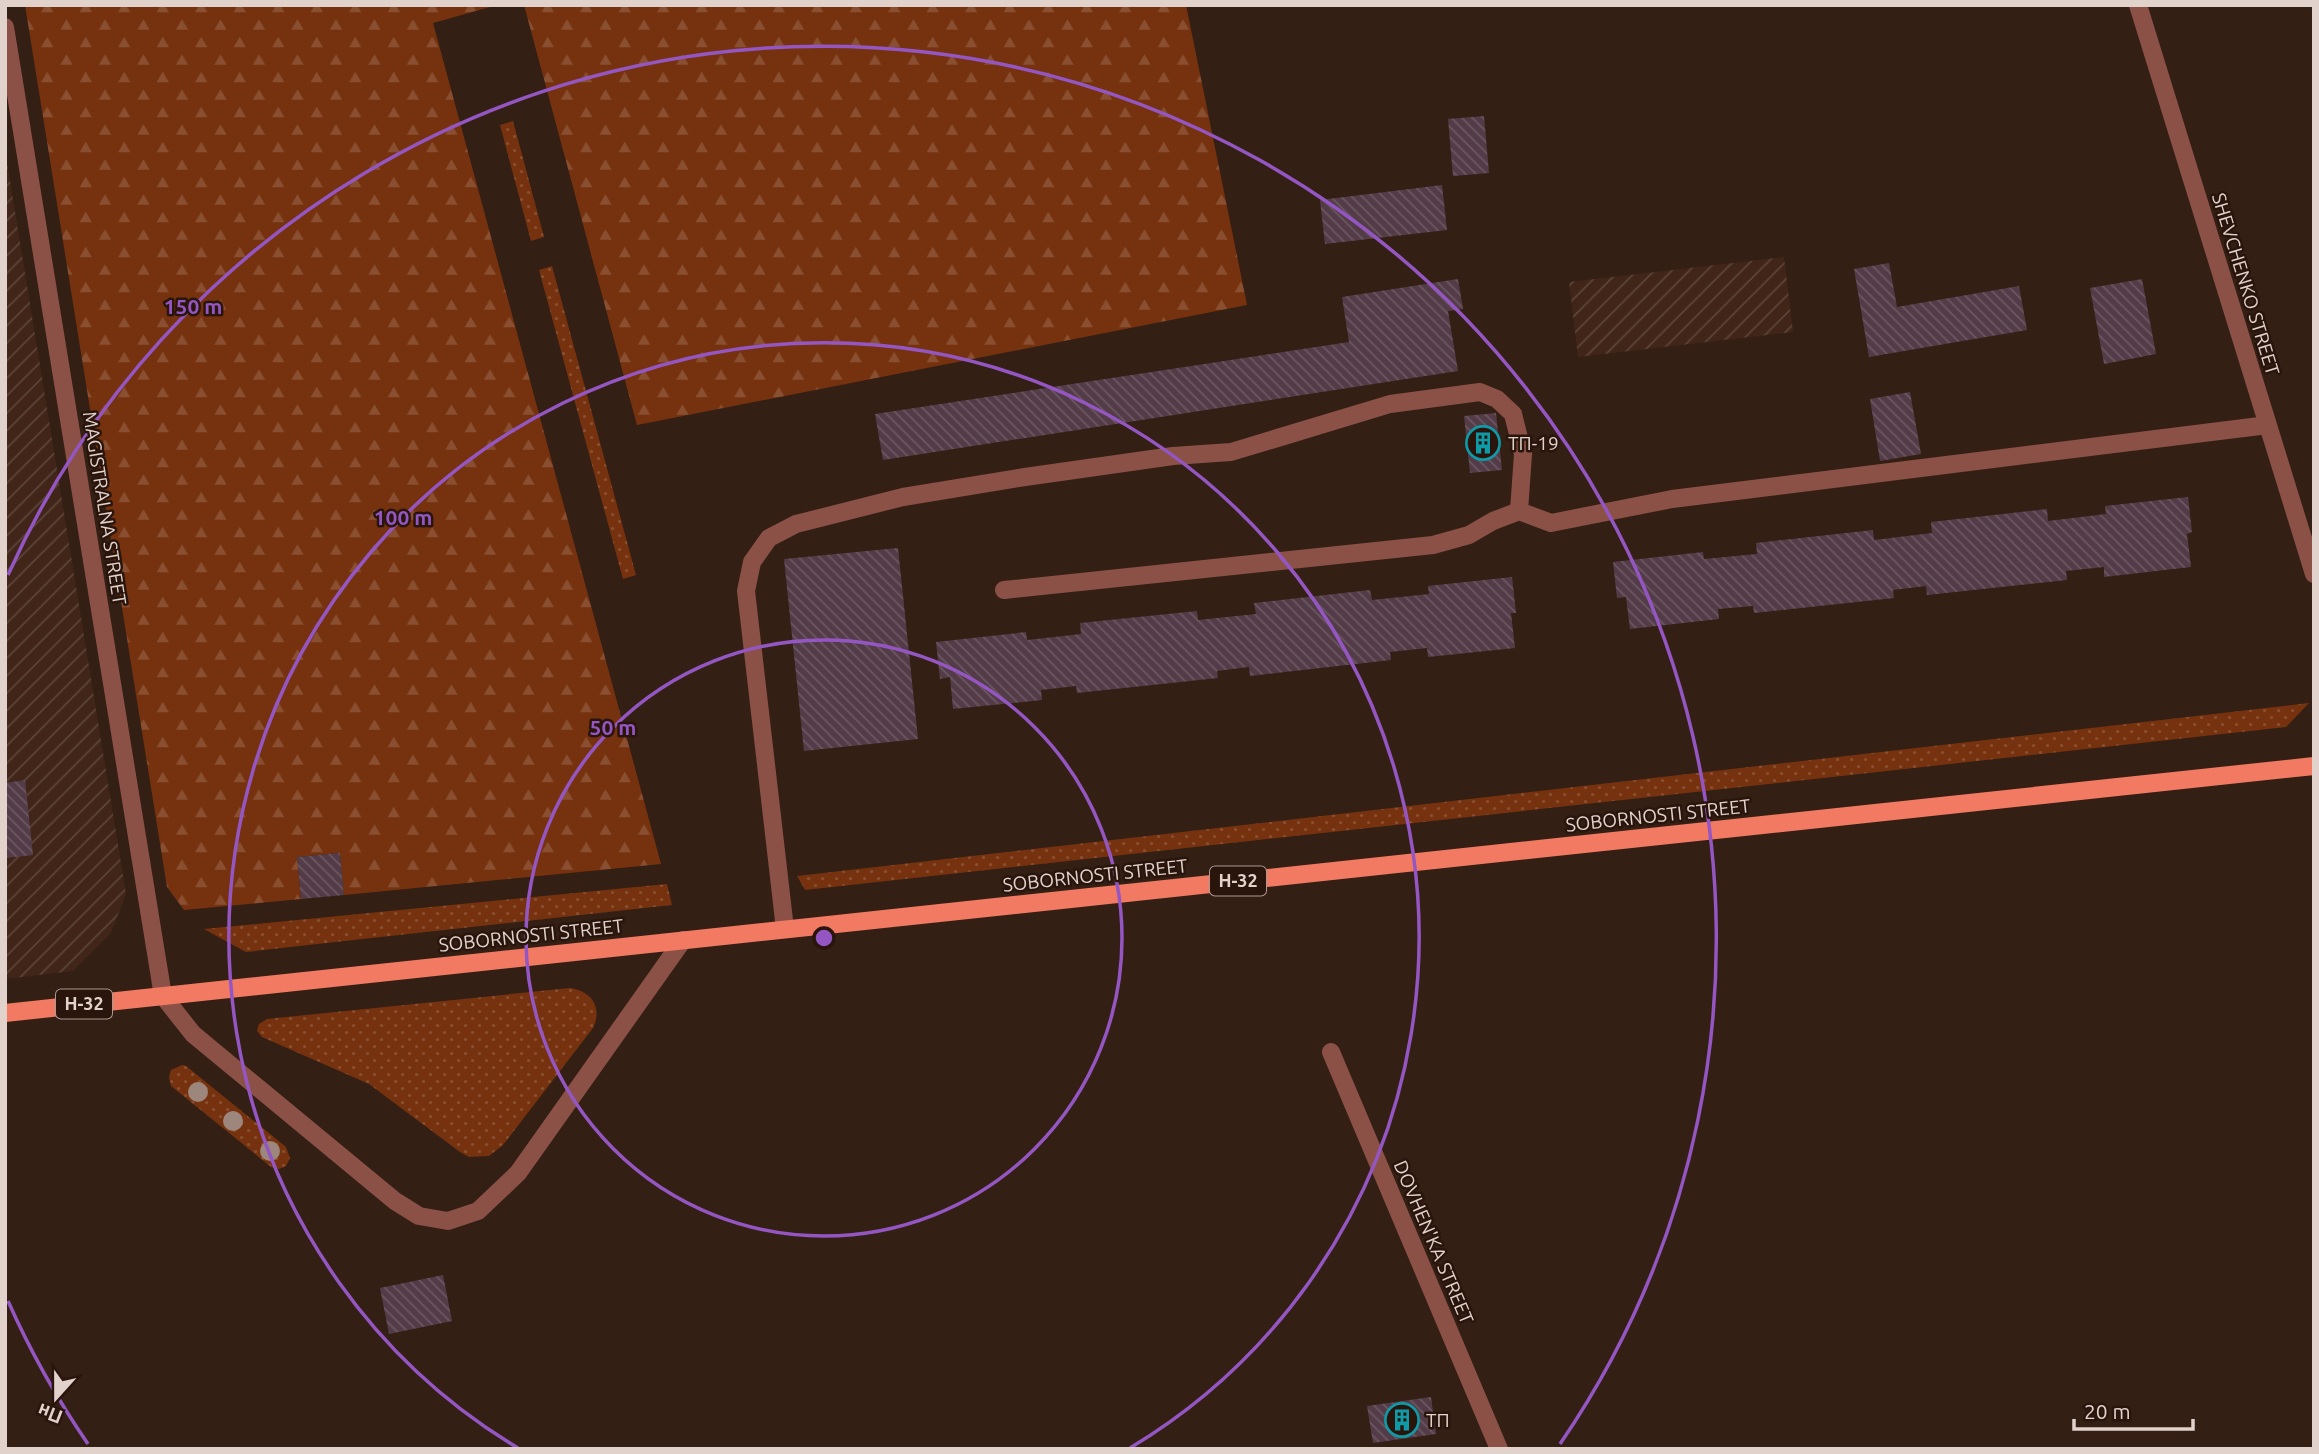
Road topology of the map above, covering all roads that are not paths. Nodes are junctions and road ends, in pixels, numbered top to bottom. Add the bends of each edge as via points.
1 (2138, 5) edge
2 (5, 27) edge
3 (2268, 425) junction
4 (1519, 511) junction
5 (2314, 574) edge
6 (1004, 590) dead end
7 (2314, 766) edge
8 (785, 929) junction
9 (683, 940) junction
10 (163, 996) junction
11 (5, 1013) edge
12 (1331, 1052) dead end
13 (1499, 1449) edge

1 - 3 street, SHEVCHENKO STREET
2 - 10 street, MAGISTRALNA STREET
3 - 4 street via 1672,499 1551,523
3 - 5 street, SHEVCHENKO STREET
4 - 6 street via 1469,535 1433,545
4 - 8 street via 1523,454 1513,414 1497,399 1480,392 1390,404 1231,452 1160,458 903,497 796,524 769,538 752,562 746,591
7 - 8 main road, SOBORNOSTI STREET / Н-32
8 - 9 main road, SOBORNOSTI STREET / Н-32
9 - 10 main road, SOBORNOSTI STREET / Н-32
9 - 10 street via 518,1172 478,1210 448,1221 419,1216 396,1201 193,1034
10 - 11 main road, SOBORNOSTI STREET / Н-32
12 - 13 street, DOVHEN'KA STREET

